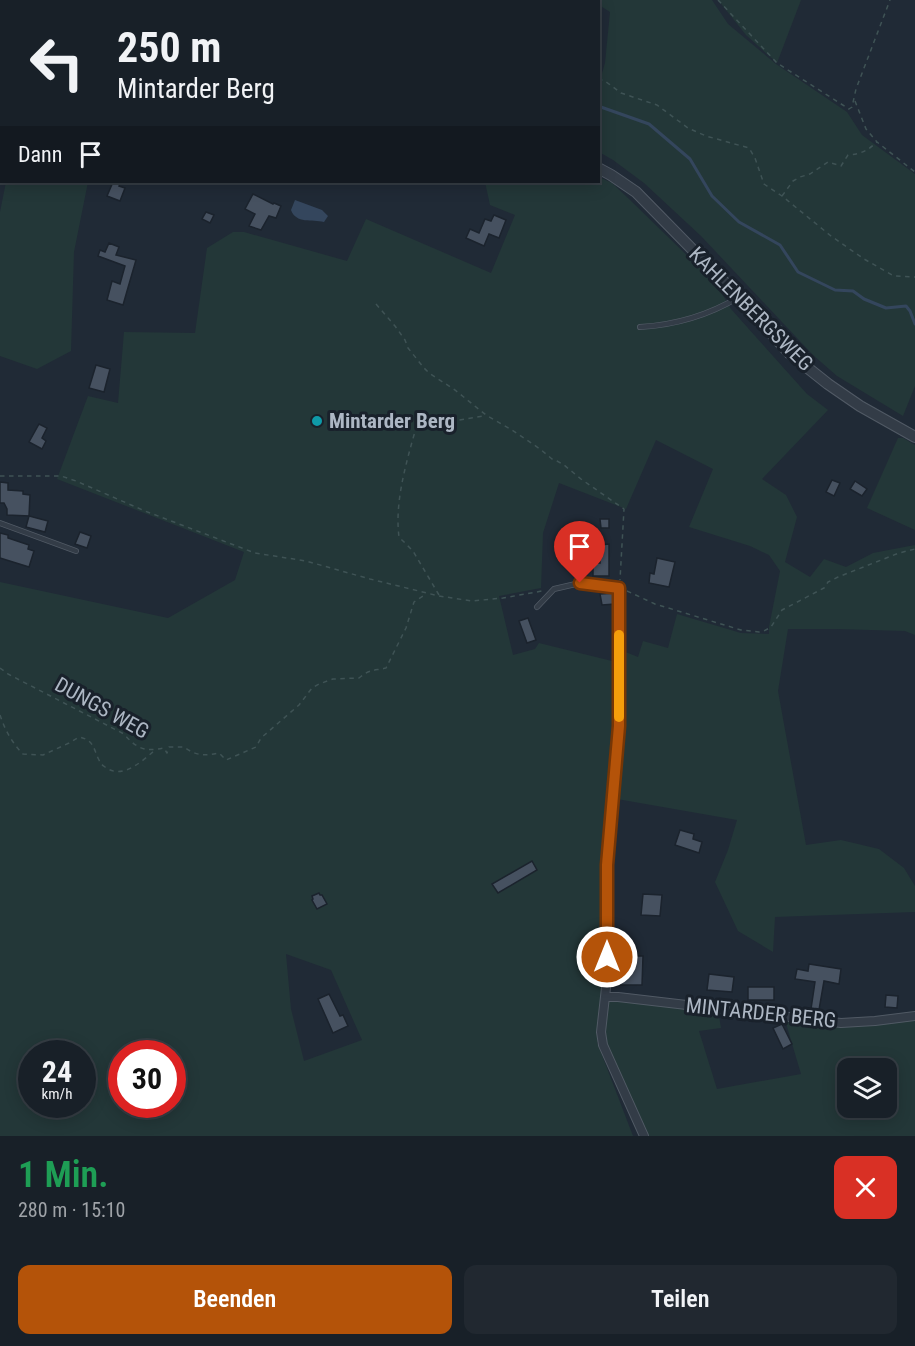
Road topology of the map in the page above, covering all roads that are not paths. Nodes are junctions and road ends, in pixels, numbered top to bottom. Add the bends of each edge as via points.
1 (600, 169) edge
2 (739, 297) junction
3 (640, 327) dead end
4 (915, 437) edge
5 (0, 523) edge
6 (76, 552) dead end
7 (537, 607) dead end
8 (607, 890) joint
9 (606, 997) junction
10 (915, 1016) edge
11 (644, 1136) edge

1 - 2 street, KAHLENBERGSWEG via 636,192
2 - 3 lane via 721,308 685,320
2 - 4 street, KAHLENBERGSWEG via 789,353 860,406
5 - 6 lane
7 - 8 lane via 554,589 580,583 619,588 619,726
8 - 9 street
9 - 10 street, MINTARDER BERG via 841,1023
9 - 11 street via 603,1045

